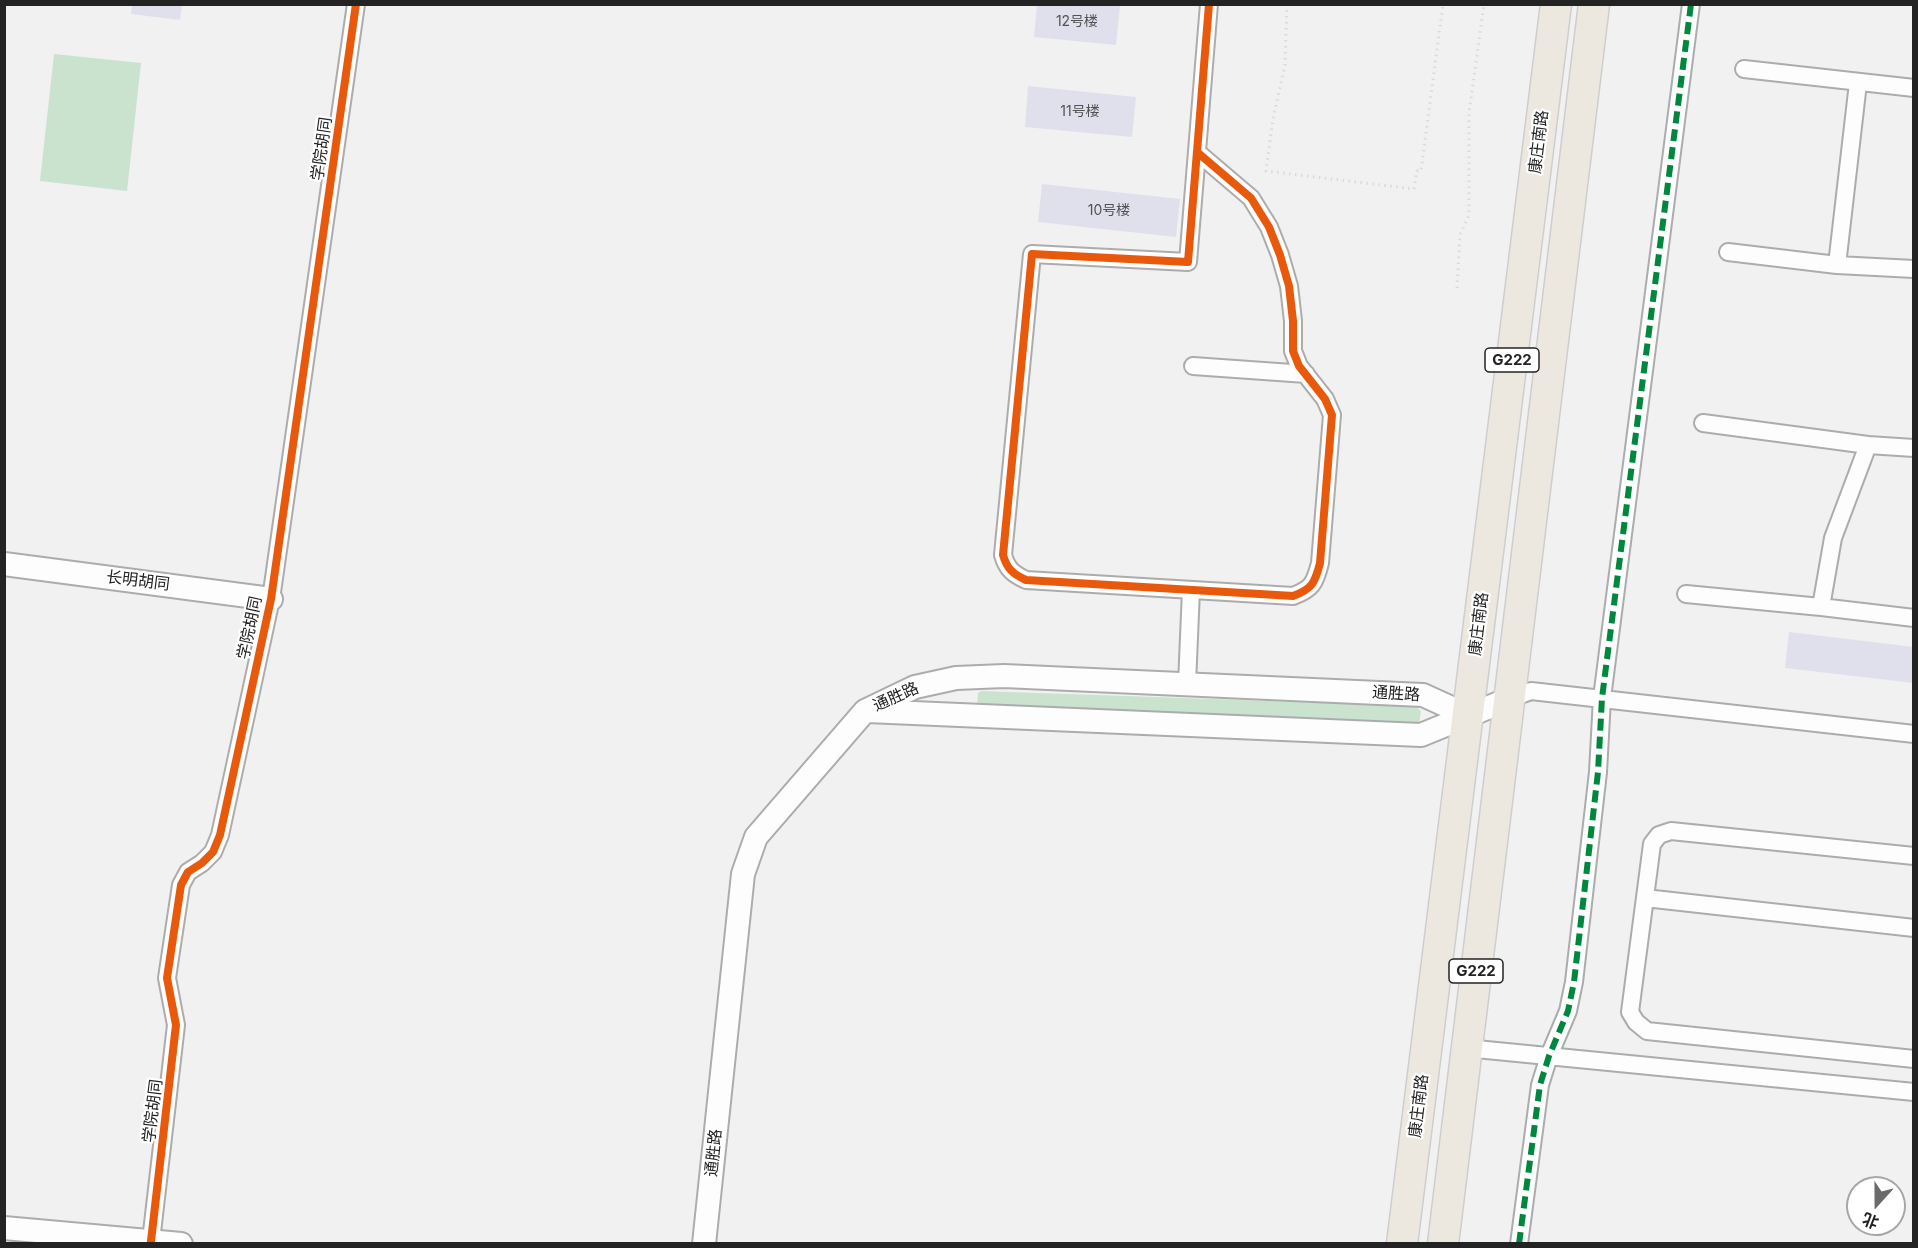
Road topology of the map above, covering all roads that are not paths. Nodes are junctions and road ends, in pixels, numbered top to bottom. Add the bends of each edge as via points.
1 (357, 4) edge
2 (1209, 4) edge
3 (1556, 4) edge
4 (1594, 4) edge
5 (1691, 4) edge
6 (1744, 69) dead end
7 (1858, 83) junction
8 (1914, 88) edge
9 (1197, 152) junction
10 (1728, 252) dead end
11 (1837, 265) junction
12 (1914, 268) edge
13 (1193, 366) dead end
14 (1306, 374) junction
15 (1703, 423) dead end
16 (1868, 445) junction
17 (1914, 448) edge
18 (4, 564) edge
19 (1191, 590) junction
20 (1686, 594) dead end
21 (271, 599) junction
22 (1821, 607) junction
23 (1914, 618) edge
24 (1187, 684) junction
25 (1602, 698) junction
26 (1509, 699) junction
27 (865, 711) junction
28 (1467, 715) junction
29 (1914, 734) edge
30 (1914, 856) edge
31 (1645, 898) junction
32 (1914, 928) edge
33 (1467, 1048) junction
34 (1549, 1056) junction
35 (1914, 1059) edge
36 (1914, 1092) edge
37 (4, 1228) edge
38 (151, 1241) junction
39 (181, 1244) edge
40 (704, 1244) edge
41 (1402, 1244) edge
42 (1443, 1244) edge
43 (1519, 1244) edge

1 - 21 street, 学院胡同
2 - 9 street
3 - 28 highway, 康庄南路 / G222
4 - 26 highway, G222
5 - 25 street
6 - 7 street
7 - 8 street
7 - 11 street
9 - 14 street via 1251,198 1269,227 1288,286 1293,351
9 - 19 street via 1188,262 1032,254 1003,555 1014,575 1026,580
10 - 11 street
11 - 12 street
13 - 14 street
14 - 19 street via 1332,415 1316,578 1307,591 1293,596
15 - 16 street
16 - 17 street
16 - 22 street via 1833,538
18 - 21 street, 长明胡同
19 - 24 street
20 - 22 street
21 - 38 street, 学院胡同 via 220,835 213,852 188,872 181,885 166,978 176,1025
22 - 23 street
24 - 27 street, 通胜路 via 1004,676 956,678 915,687
24 - 28 street, 通胜路 via 1423,695
25 - 26 street via 1531,691
25 - 29 street
25 - 34 street via 1598,772 1574,982 1568,1011
26 - 28 street
26 - 33 highway, G222
27 - 28 street, 通胜路 via 1421,735
27 - 40 street, 通胜路 via 756,837 749,855
28 - 41 highway, 康庄南路 / G222
30 - 31 street via 1671,831 1659,835 1652,844
31 - 32 street
31 - 35 street via 1630,1011 1647,1031
33 - 34 street
33 - 42 highway, G222
34 - 36 street
34 - 43 street via 1540,1085
37 - 38 street
38 - 39 street

